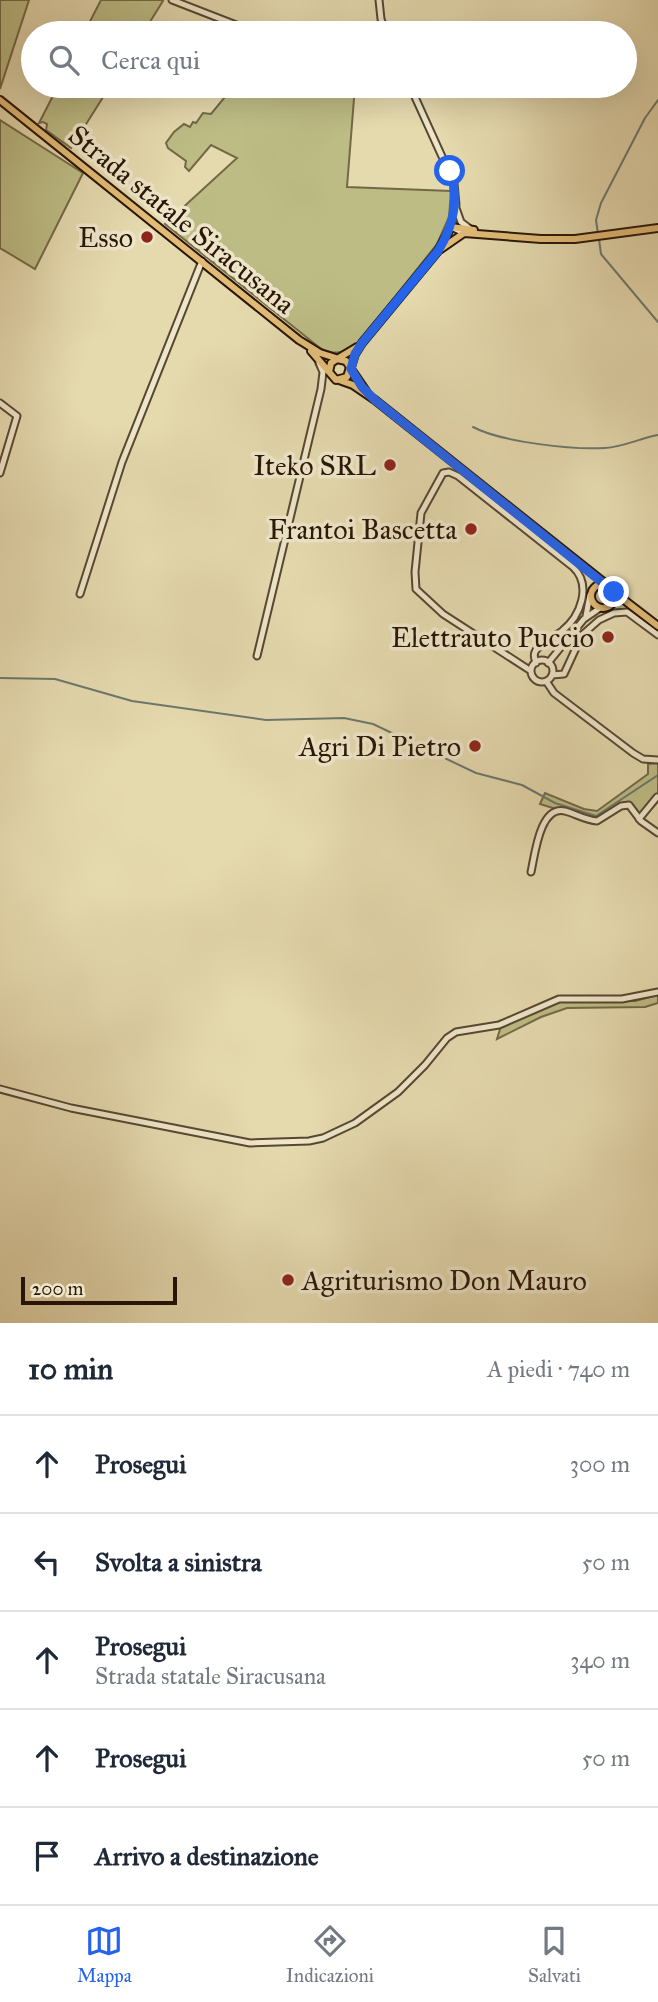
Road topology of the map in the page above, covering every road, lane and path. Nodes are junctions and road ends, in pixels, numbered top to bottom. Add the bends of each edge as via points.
1 (173, 0) edge
2 (379, 0) edge
3 (226, 21) edge
4 (382, 21) edge
5 (416, 98) edge
6 (1, 103) edge
7 (456, 205) junction
8 (451, 227) junction
9 (658, 228) edge
10 (466, 231) junction
11 (438, 251) junction
12 (202, 261) junction
13 (362, 343) junction
14 (305, 344) junction
15 (337, 359) junction
16 (350, 369) junction
17 (327, 370) junction
18 (337, 380) junction
19 (321, 389) junction
20 (375, 400) junction
21 (0, 403) edge
22 (0, 472) edge
23 (585, 567) junction
24 (606, 584) junction
25 (591, 592) junction
26 (614, 592) junction
27 (79, 594) dead end
28 (604, 608) junction
29 (637, 609) junction
30 (584, 619) junction
31 (658, 626) edge
32 (658, 635) edge
33 (257, 656) dead end
34 (536, 663) junction
35 (548, 663) junction
36 (531, 671) junction
37 (552, 675) junction
38 (546, 681) junction
39 (658, 760) edge
40 (657, 797) edge
41 (639, 819) junction
42 (658, 833) edge
43 (531, 872) dead end
44 (658, 992) edge
45 (0, 1089) edge

1 - 3 street
2 - 4 street
5 - 7 street via 450,171
6 - 12 main road, Strada statale Siracusana
7 - 8 street
7 - 10 street
8 - 10 main road
8 - 11 main road
9 - 10 main road via 593,238 541,239
10 - 11 main road
11 - 13 main road
12 - 14 main road, Strada statale Siracusana
12 - 27 street via 122,462
13 - 15 main road
13 - 16 main road
14 - 15 main road
14 - 17 main road
15 - 16 main road via 346,361
15 - 17 main road
16 - 18 main road via 347,377
16 - 20 main road
17 - 18 main road
17 - 19 street
18 - 19 street via 325,382
18 - 20 main road
19 - 33 street
20 - 23 main road
21 - 22 street via 17,416
23 - 24 main road
23 - 25 main road via 592,579
24 - 25 main road via 598,584
24 - 26 main road
25 - 28 main road via 592,602
25 - 30 street
26 - 28 main road via 615,599
26 - 29 main road
28 - 29 main road via 621,605
28 - 30 street
29 - 31 main road
30 - 35 street
32 - 37 street via 628,612 614,612 582,635 564,674
34 - 35 street
34 - 36 street
34 - 36 street via 536,650 565,629 578,612 582,577 458,476 443,473 421,513 416,589 450,619
35 - 37 street
36 - 38 street via 536,680
37 - 38 street
38 - 39 street via 554,693 633,753
40 - 41 street
41 - 42 street
41 - 43 street via 629,805 597,821 564,811 550,813
44 - 45 street via 634,998 559,999 499,1025 456,1032 398,1091 355,1123 309,1142 250,1143 71,1108

